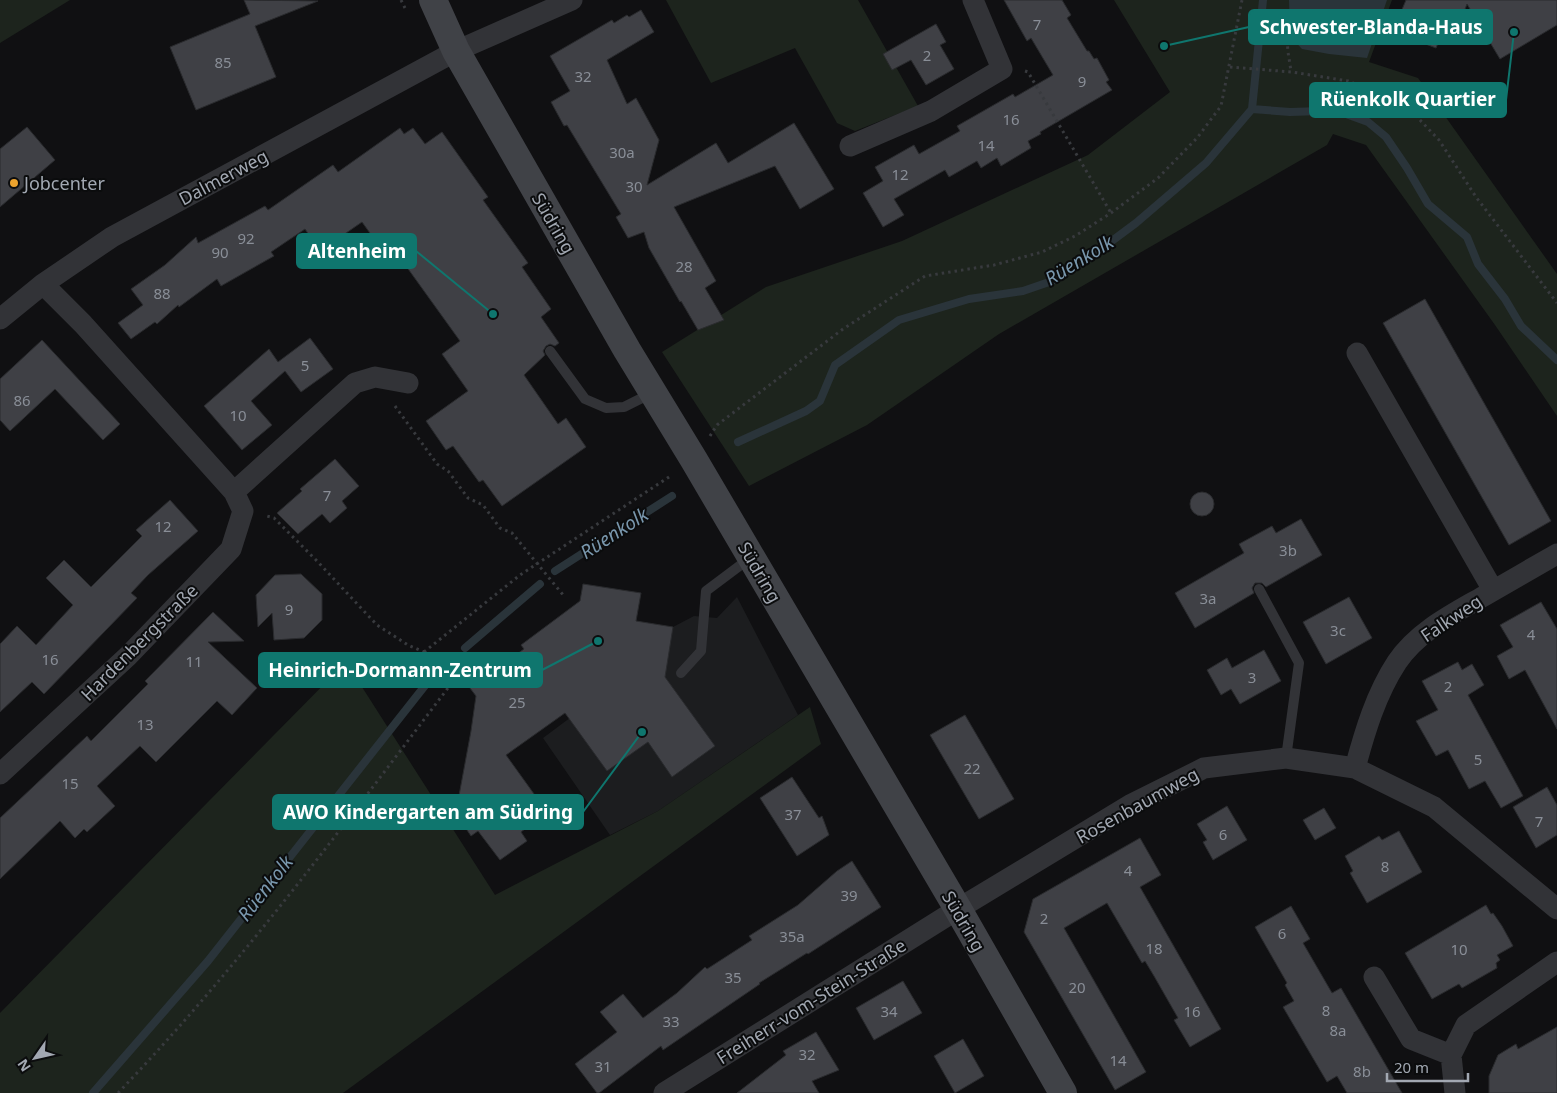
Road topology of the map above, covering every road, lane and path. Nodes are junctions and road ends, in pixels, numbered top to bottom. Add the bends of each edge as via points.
1 (433, 0) edge
2 (572, 0) edge
3 (973, 0) edge
4 (1242, 0) edge
5 (1286, 28) dead end
6 (456, 51) junction
7 (1230, 66) junction
8 (1002, 70) junction
9 (1292, 72) junction
10 (850, 146) dead end
11 (1111, 213) junction
12 (43, 284) junction
13 (1557, 303) edge
14 (0, 319) edge
15 (550, 350) dead end
16 (1357, 353) dead end
17 (375, 377) junction
18 (408, 383) dead end
19 (652, 392) junction
20 (694, 460) junction
21 (238, 501) junction
22 (1557, 554) edge
23 (751, 557) junction
24 (537, 564) junction
25 (1259, 589) dead end
26 (1493, 590) junction
27 (564, 596) dead end
28 (424, 652) junction
29 (681, 673) dead end
30 (1286, 758) junction
31 (1355, 768) junction
32 (0, 774) edge
33 (958, 909) junction
34 (1557, 909) edge
35 (1557, 962) edge
36 (1374, 978) dead end
37 (1451, 1055) junction
38 (118, 1093) edge
39 (664, 1093) edge
40 (1063, 1093) edge
41 (1454, 1093) edge

1 - 6 street, Südring
2 - 6 street, Dalmerweg
3 - 8 street
4 - 7 path
5 - 9 path
6 - 12 street, Dalmerweg via 112,237
6 - 19 street, Südring
7 - 9 path
7 - 11 path via 1221,106 1197,138 1158,178
8 - 10 street via 931,110
8 - 11 path via 1028,72
9 - 13 path via 1348,81 1392,99 1417,117 1439,140 1476,197
11 - 20 path via 1042,252 994,265 925,276 843,328 717,425
12 - 14 street, Dalmerweg
12 - 21 street via 83,324
15 - 19 lane via 585,399 606,408 624,407
16 - 26 street
17 - 18 street
17 - 21 street via 355,383
17 - 24 path via 436,464 448,471 468,498 484,505 500,528 512,533
19 - 20 street, Südring
20 - 23 street, Südring
20 - 24 path
21 - 28 path via 274,518 376,625
21 - 32 street, Hardenbergstraße via 231,549 128,656
22 - 26 street, Falkweg
23 - 29 lane via 706,591 701,651
23 - 33 street, Südring
24 - 27 path
24 - 28 path
25 - 30 lane via 1299,663
26 - 31 street, Falkweg via 1442,620 1420,637 1398,661 1373,708
28 - 38 path via 448,688 252,942
30 - 31 street, Rosenbaumweg
30 - 33 street, Rosenbaumweg via 1204,768 1130,805
31 - 34 street, Rosenbaumweg via 1434,807
33 - 39 street, Freiherr-vom-Stein-Straße
33 - 40 street, Südring
35 - 37 street via 1466,1025
36 - 37 street via 1411,1039
37 - 41 street

